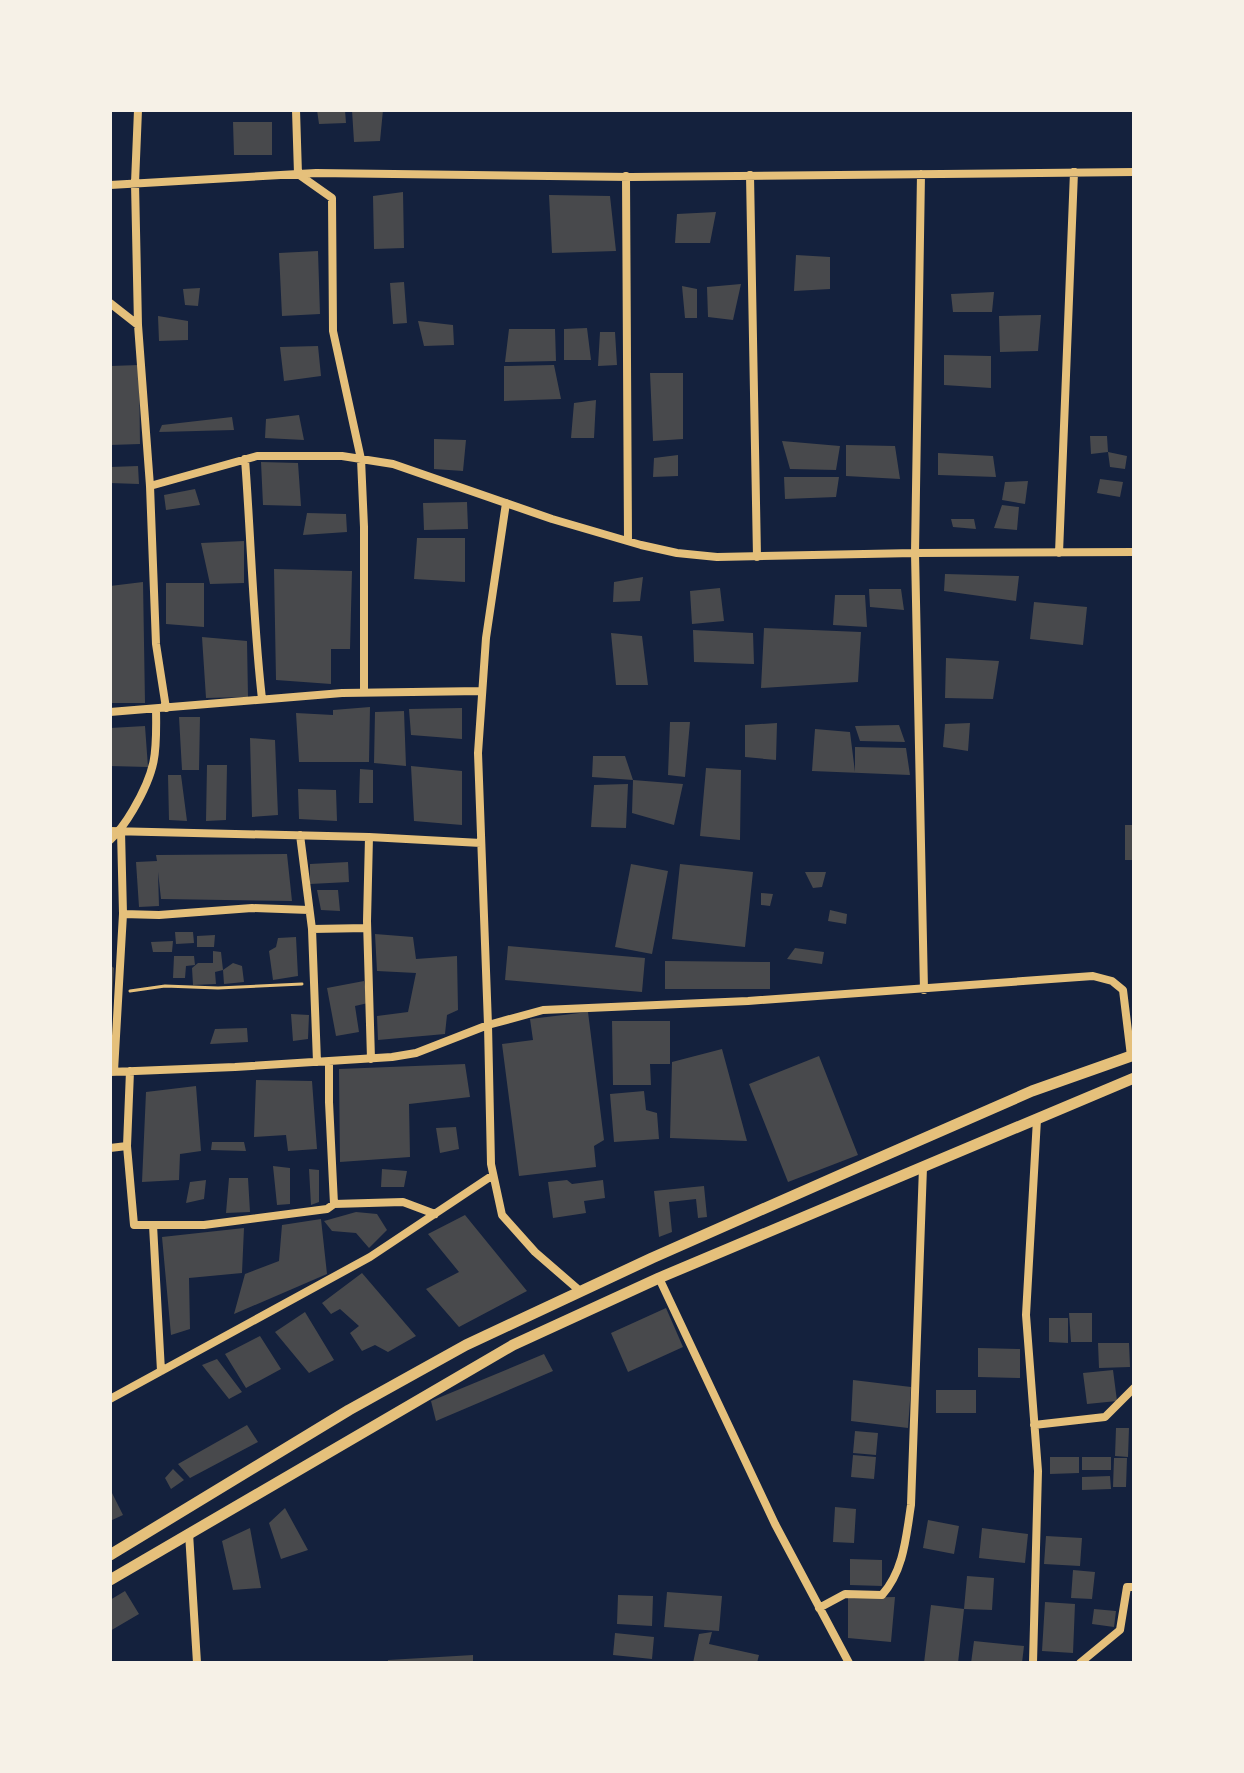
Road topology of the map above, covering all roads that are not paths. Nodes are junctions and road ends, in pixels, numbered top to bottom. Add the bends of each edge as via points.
1 (138, 110) edge
2 (296, 110) edge
3 (1074, 172) junction
4 (1134, 172) edge
5 (298, 174) junction
6 (921, 174) junction
7 (750, 175) junction
8 (626, 176) junction
9 (135, 183) junction
10 (110, 185) edge
11 (110, 303) edge
12 (138, 325) junction
13 (245, 459) junction
14 (361, 459) junction
15 (150, 486) junction
16 (506, 503) junction
17 (628, 541) junction
18 (1134, 552) edge
19 (915, 553) junction
20 (1059, 553) junction
21 (757, 557) junction
22 (482, 691) junction
23 (364, 692) junction
24 (262, 699) junction
25 (161, 708) junction
26 (110, 712) edge
27 (110, 831) edge
28 (121, 831) junction
29 (300, 835) junction
30 (369, 837) junction
31 (110, 840) edge
32 (481, 843) junction
33 (309, 910) junction
34 (123, 914) junction
35 (367, 928) junction
36 (312, 929) junction
37 (924, 990) junction
38 (488, 1025) junction
39 (1132, 1055) edge
40 (371, 1059) junction
41 (317, 1062) junction
42 (329, 1062) junction
43 (130, 1071) junction
44 (112, 1072) edge
45 (1134, 1078) edge
46 (1037, 1119) junction
47 (127, 1146) junction
48 (110, 1148) edge
49 (923, 1167) junction
50 (493, 1175) junction
51 (334, 1204) junction
52 (435, 1214) junction
53 (153, 1225) junction
54 (659, 1278) junction
55 (580, 1291) junction
56 (161, 1371) junction
57 (1134, 1388) edge
58 (110, 1399) edge
59 (1034, 1425) junction
60 (189, 1533) junction
61 (110, 1555) edge
62 (110, 1580) edge
63 (1134, 1587) edge
64 (819, 1608) junction
65 (197, 1663) edge
66 (849, 1663) edge
67 (1033, 1663) edge
68 (1080, 1663) edge

1 - 9 street
2 - 5 street
3 - 4 street
3 - 6 street
3 - 20 street
5 - 8 street
5 - 9 street
5 - 14 street via 332,198 333,331
6 - 7 street
6 - 19 street
7 - 8 street
7 - 21 street
8 - 17 street
9 - 10 street
9 - 12 street
11 - 12 street
12 - 15 street
13 - 14 street
13 - 15 street
13 - 24 street
14 - 16 street via 393,464
14 - 23 street
15 - 25 street
16 - 17 street
16 - 22 street
17 - 21 street via 677,553
18 - 20 street
19 - 20 street
19 - 21 street
19 - 37 street
22 - 23 street
22 - 32 street
23 - 24 street
24 - 25 street
25 - 26 street
25 - 28 street via 150,782
27 - 28 street
28 - 29 street
28 - 31 street
28 - 34 street
29 - 30 street
29 - 33 street
30 - 32 street
30 - 35 street
32 - 38 street
33 - 34 street
33 - 36 street
34 - 44 street
35 - 36 street
35 - 40 street
36 - 41 street
37 - 38 street via 543,1010
37 - 39 street via 1093,976 1112,981 1123,990
38 - 40 street via 416,1053
38 - 50 street
39 - 55 main road via 1032,1091
40 - 42 street
41 - 42 street
41 - 43 street
42 - 51 street
43 - 44 street
43 - 47 street
45 - 46 main road
46 - 49 main road
46 - 59 street via 1026,1315
47 - 48 street
47 - 53 street via 134,1225
49 - 54 main road
49 - 64 street via 911,1505 903,1559 882,1595 845,1594
50 - 52 street
50 - 55 street via 502,1215
51 - 52 street via 403,1202
51 - 53 street via 204,1225
52 - 56 street via 370,1257
53 - 56 street
54 - 60 main road via 513,1345
54 - 64 street
55 - 61 main road via 466,1345 349,1410
56 - 58 street
57 - 59 street via 1105,1417
59 - 67 street via 1038,1471
60 - 62 main road
60 - 65 street
63 - 68 street via 1127,1587 1120,1630
64 - 66 street

